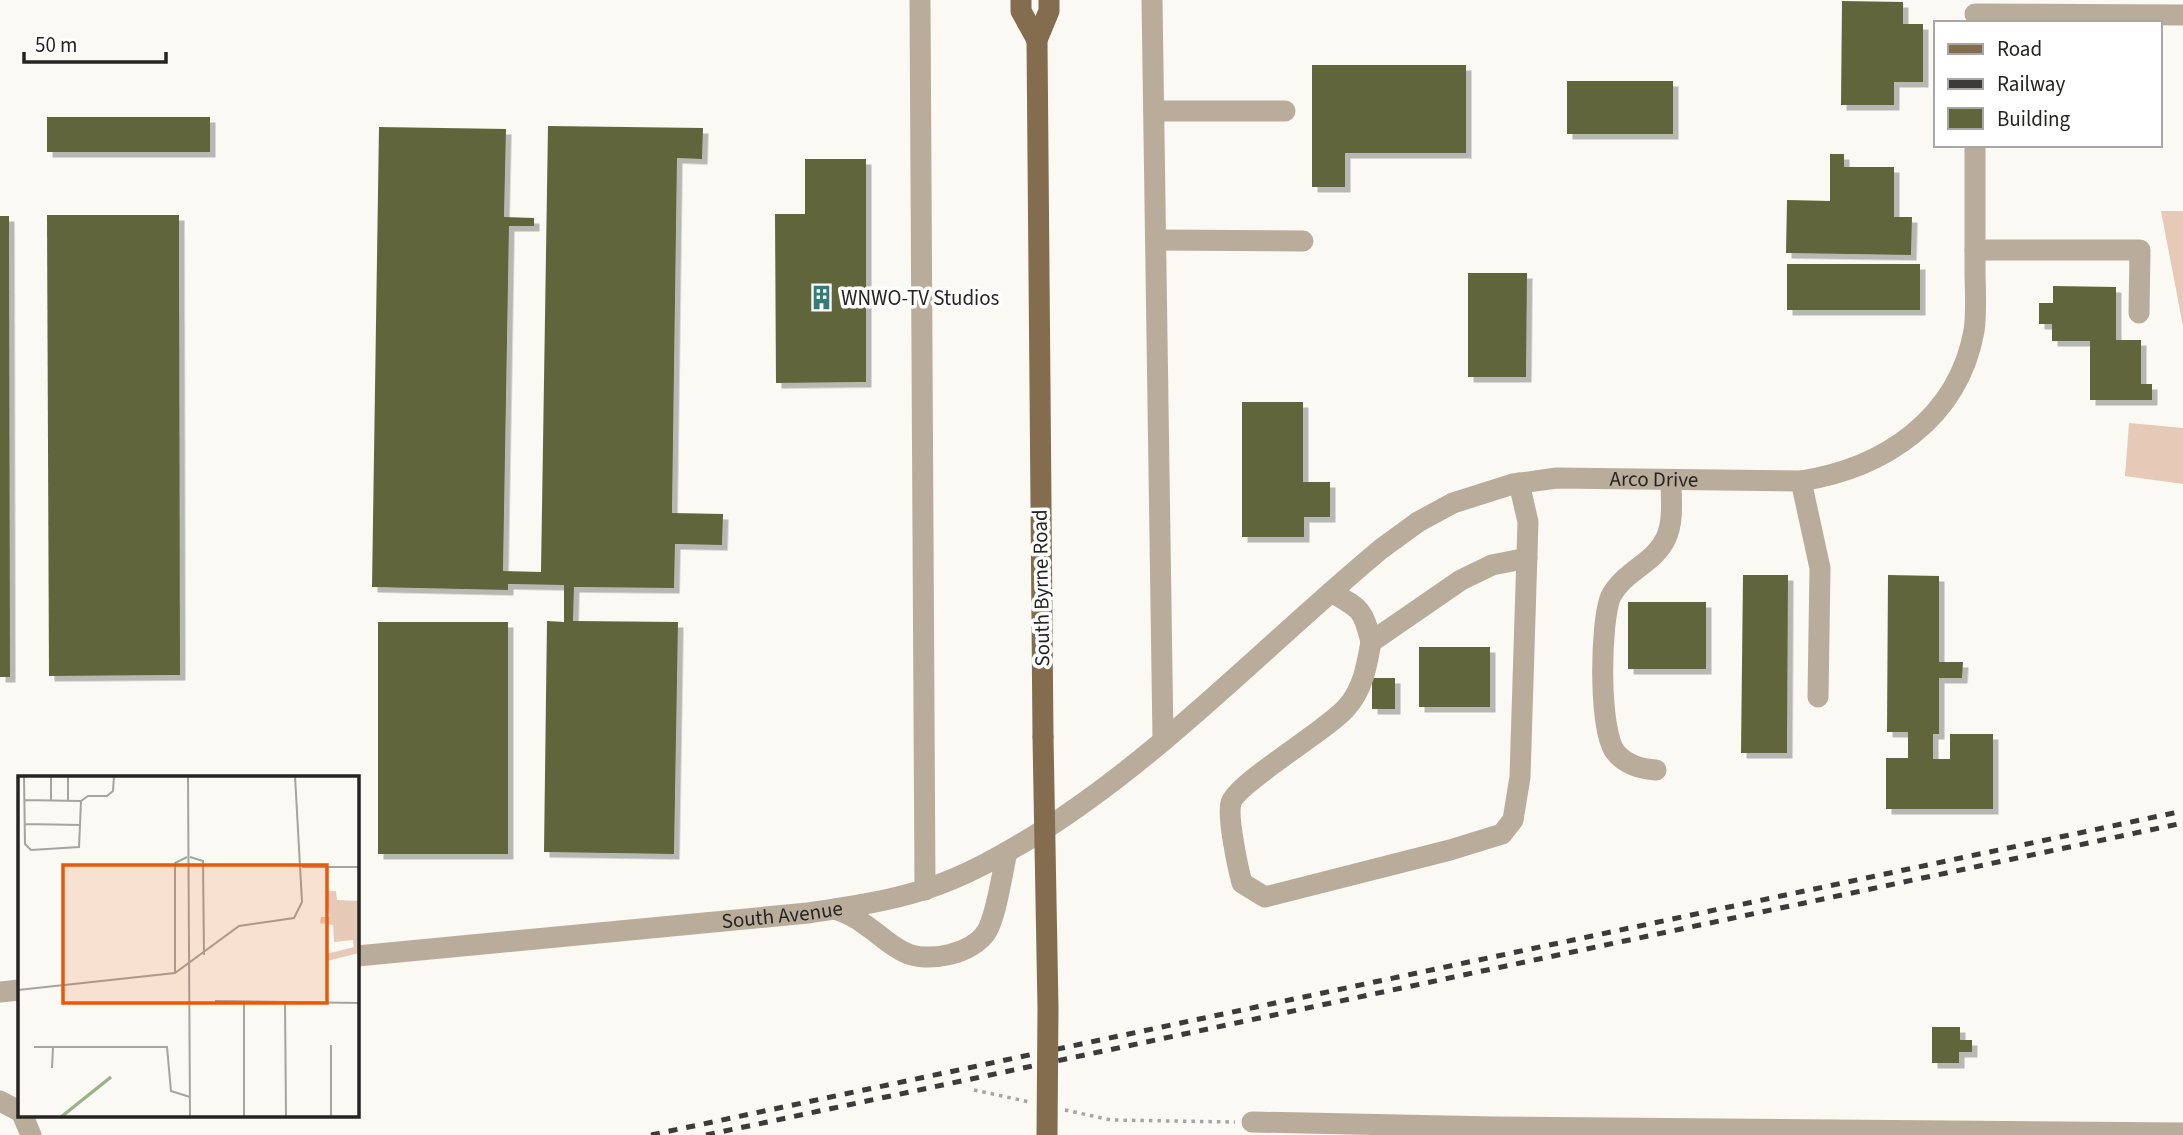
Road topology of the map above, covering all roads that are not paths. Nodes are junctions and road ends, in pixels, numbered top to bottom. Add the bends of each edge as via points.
1 (920, 0) edge
2 (1021, 0) edge
3 (1049, 0) edge
4 (1152, 0) edge
5 (1975, 12) edge
6 (2183, 15) edge
7 (1037, 40) junction
8 (1154, 111) junction
9 (1285, 111) dead end
10 (1975, 147) edge
11 (1156, 240) junction
12 (1303, 241) dead end
13 (1975, 250) junction
14 (2140, 313) dead end
15 (1671, 480) junction
16 (1801, 481) junction
17 (1519, 483) junction
18 (1527, 558) junction
19 (1331, 592) junction
20 (1371, 642) junction
21 (1818, 697) dead end
22 (1163, 740) junction
23 (1656, 770) dead end
24 (1007, 852) junction
25 (925, 890) junction
26 (835, 909) junction
27 (359, 956) edge
28 (18, 990) edge
29 (0, 992) edge
30 (0, 1101) edge
31 (18, 1110) edge
32 (24, 1118) edge
33 (1252, 1122) road end
34 (1494, 1131) edge
35 (1837, 1132) edge
36 (2183, 1133) edge
37 (2036, 1134) edge
38 (32, 1135) edge
39 (1047, 1135) edge

1 - 25 street
2 - 7 main road, South Byrne Road via 1021,11
3 - 7 main road, South Byrne Road
4 - 8 street
5 - 6 street
7 - 39 main road, South Byrne Road, bridge
8 - 9 street
8 - 11 street
10 - 13 street, Arco Drive
11 - 12 street
11 - 22 street
13 - 14 street via 2140,250
13 - 16 street, Arco Drive via 1974,331 1963,365 1940,406 1917,432 1881,457
15 - 16 street, Arco Drive
15 - 17 street, Arco Drive via 1557,478
15 - 23 street via 1668,535 1661,548 1617,587 1607,608 1602,665 1608,740 1615,754 1642,769
16 - 21 street via 1820,568
17 - 18 street via 1528,523
17 - 19 street, Arco Drive via 1453,503 1418,523
18 - 20 street via 1492,565 1461,580
18 - 20 street via 1520,777 1513,820 1502,834 1265,897 1242,883 1230,803 1241,788 1348,707 1364,678
19 - 20 street via 1358,607
19 - 22 street, Arco Drive
22 - 24 street, South Avenue via 1078,808
24 - 25 street, South Avenue
24 - 26 street via 986,933 948,956 906,954 855,917
25 - 26 street, South Avenue
26 - 27 street, South Avenue
28 - 29 street
30 - 31 street
32 - 38 street
33 - 34 street
34 - 35 street
35 - 37 street
36 - 37 street

